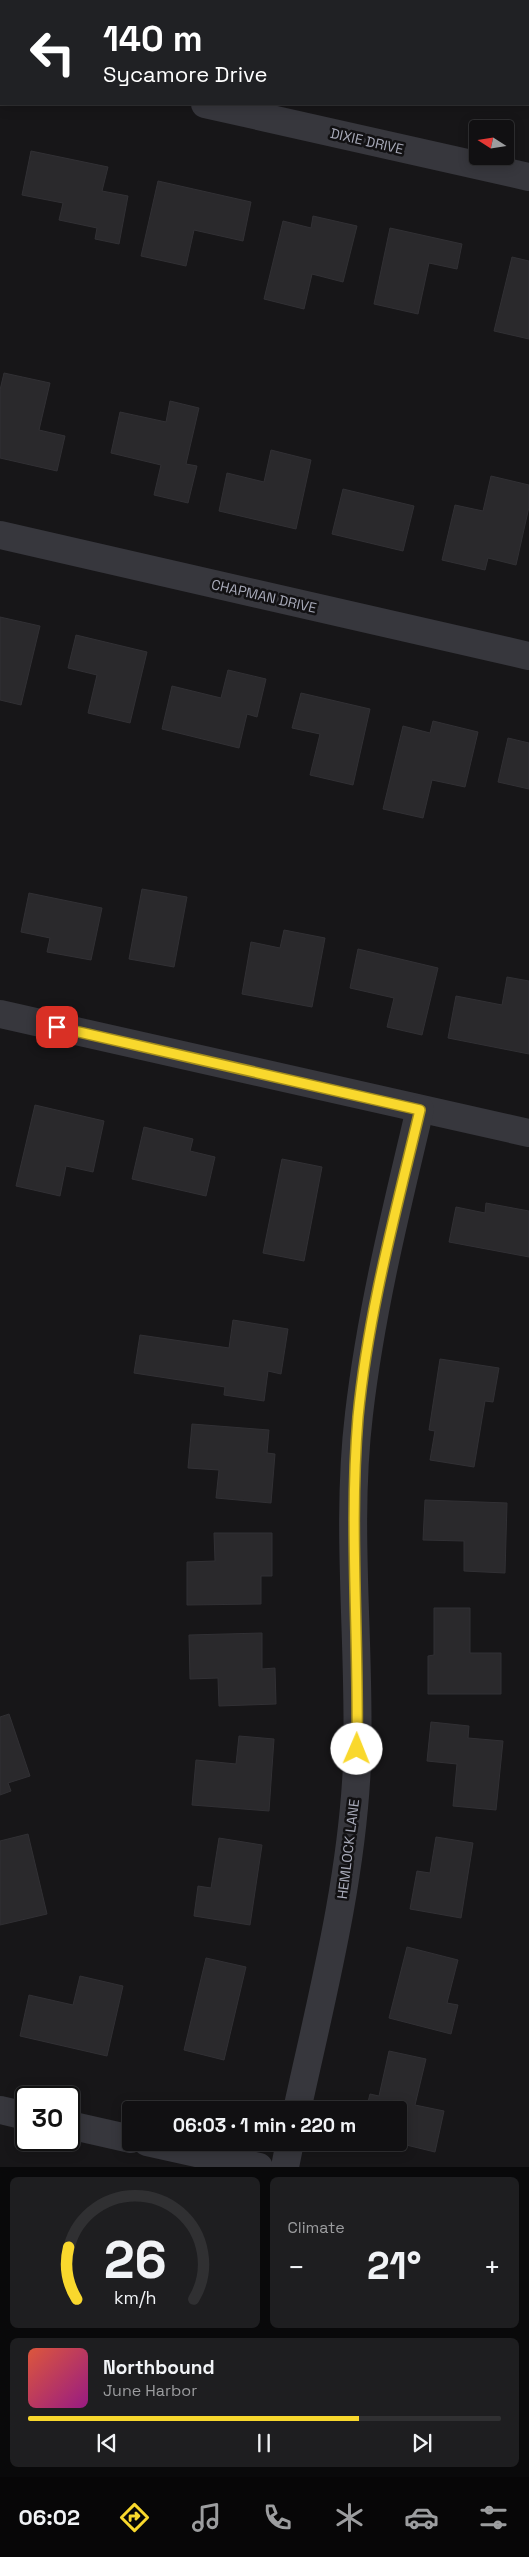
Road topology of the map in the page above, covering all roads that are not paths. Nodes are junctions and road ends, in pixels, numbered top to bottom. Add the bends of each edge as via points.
1 (209, 105) edge
2 (529, 177) edge
3 (0, 535) edge
4 (529, 656) edge
5 (0, 1014) edge
6 (420, 1110) junction
7 (529, 1133) edge
8 (299, 2101) edge
9 (0, 2110) edge
10 (15, 2113) edge
11 (80, 2127) edge
12 (122, 2137) edge
13 (187, 2151) edge
14 (288, 2151) edge
15 (259, 2167) edge
16 (285, 2167) edge

1 - 2 street, DIXIE DRIVE
3 - 4 street, CHAPMAN DRIVE
5 - 6 street
6 - 7 street
6 - 8 street, HEMLOCK LANE via 375,1303 359,1415 353,1489 357,1767 341,1907
9 - 10 street
11 - 12 street
13 - 15 street
14 - 16 street

